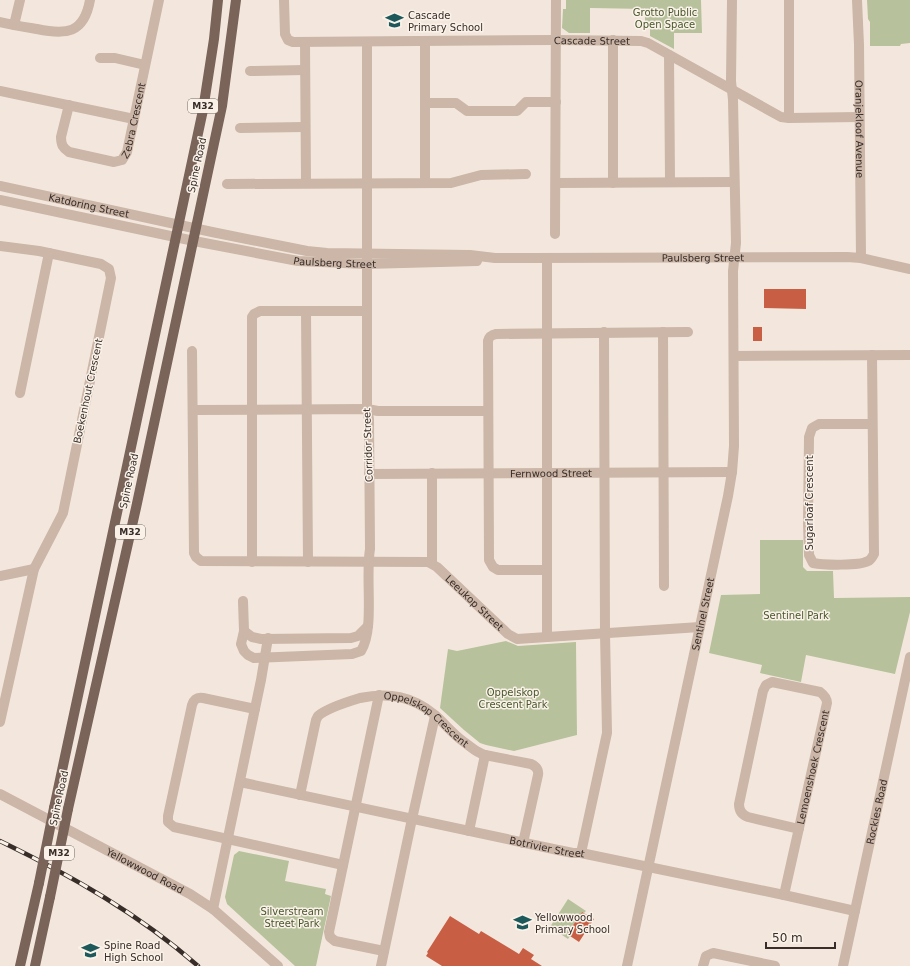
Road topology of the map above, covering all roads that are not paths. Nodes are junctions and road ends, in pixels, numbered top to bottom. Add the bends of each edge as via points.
1 (20, 0) edge
2 (90, 0) edge
3 (159, 0) edge
4 (218, 0) edge
5 (236, 0) edge
6 (284, 0) edge
7 (556, 0) edge
8 (732, 0) edge
9 (789, 0) edge
10 (857, 0) edge
11 (0, 22) edge
12 (14, 25) junction
13 (556, 40) junction
14 (613, 40) junction
15 (425, 41) junction
16 (305, 42) junction
17 (367, 42) junction
18 (669, 55) junction
19 (100, 58) dead end
20 (145, 65) junction
21 (305, 70) junction
22 (250, 71) dead end
23 (732, 90) junction
24 (0, 91) edge
25 (556, 102) junction
26 (426, 103) junction
27 (69, 105) junction
28 (859, 117) junction
29 (790, 118) junction
30 (134, 119) junction
31 (306, 127) junction
32 (240, 128) dead end
33 (526, 174) dead end
34 (670, 182) junction
35 (734, 182) junction
36 (425, 183) junction
37 (556, 183) junction
38 (613, 183) junction
39 (227, 184) dead end
40 (306, 184) junction
41 (368, 184) junction
42 (0, 186) edge
43 (0, 200) edge
44 (178, 224) junction
45 (196, 229) junction
46 (555, 234) dead end
47 (176, 237) junction
48 (194, 241) junction
49 (0, 246) edge
50 (49, 253) junction
51 (368, 253) junction
52 (734, 257) junction
53 (495, 258) junction
54 (547, 258) junction
55 (861, 258) junction
56 (366, 264) junction
57 (910, 269) edge
58 (306, 311) junction
59 (366, 311) junction
60 (546, 332) junction
61 (604, 332) junction
62 (663, 332) junction
63 (688, 332) dead end
64 (192, 351) dead end
65 (872, 355) junction
66 (910, 355) edge
67 (734, 356) junction
68 (20, 393) dead end
69 (367, 409) junction
70 (193, 410) junction
71 (307, 410) junction
72 (488, 410) junction
73 (251, 411) junction
74 (872, 424) junction
75 (605, 472) junction
76 (663, 472) junction
77 (732, 472) junction
78 (432, 473) junction
79 (488, 473) junction
80 (547, 473) junction
81 (369, 474) junction
82 (252, 562) junction
83 (308, 562) junction
84 (368, 562) junction
85 (432, 563) junction
86 (34, 570) junction
87 (547, 570) junction
88 (0, 576) edge
89 (664, 586) dead end
90 (243, 601) dead end
91 (368, 626) junction
92 (700, 627) junction
93 (244, 632) junction
94 (605, 633) junction
95 (547, 637) junction
96 (268, 638) junction
97 (910, 657) edge
98 (265, 659) junction
99 (379, 695) junction
100 (255, 709) junction
101 (435, 716) junction
102 (0, 722) edge
103 (485, 755) junction
104 (240, 782) junction
105 (0, 794) edge
106 (300, 795) junction
107 (355, 807) junction
108 (412, 819) junction
109 (799, 829) junction
110 (469, 831) junction
111 (228, 840) junction
112 (523, 843) junction
113 (581, 853) junction
114 (343, 865) junction
115 (648, 867) junction
116 (784, 895) junction
117 (213, 909) junction
118 (855, 911) junction
119 (384, 952) junction
120 (20, 966) edge
121 (35, 966) edge
122 (278, 966) edge
123 (381, 966) edge
124 (627, 966) edge
125 (703, 966) edge
126 (772, 966) edge
127 (843, 966) edge

1 - 12 street
2 - 12 street via 82,22 68,32 57,33
3 - 20 street, Zebra Crescent
4 - 44 main road, Spine Road / M32 via 208,81
5 - 45 main road, Spine Road / M32 via 222,106
6 - 16 street, Cascade Street via 286,37 293,42
7 - 13 street
8 - 23 street, Sentinel Street
9 - 29 street
10 - 28 street, Oranjekloof Avenue
11 - 12 street
13 - 14 street, Cascade Street
13 - 15 street, Cascade Street
13 - 25 street
14 - 18 street, Cascade Street via 644,41
14 - 38 street
15 - 17 street, Cascade Street
15 - 26 street
16 - 17 street, Cascade Street
16 - 21 street
17 - 41 street, Corridor Street
18 - 23 street, Cascade Street
18 - 34 street
19 - 20 street via 115,58
20 - 30 street, Zebra Crescent
21 - 22 street
21 - 31 street
23 - 29 street, Cascade Street via 777,116
23 - 35 street, Sentinel Street
24 - 27 street
25 - 26 street via 526,102 517,111 468,111 456,103
25 - 37 street
26 - 36 street
27 - 30 street
27 - 30 street, Zebra Crescent via 61,137 65,149 114,162 122,160 127,152
28 - 29 street, Cascade Street
28 - 55 street, Oranjekloof Avenue
31 - 32 street
31 - 40 street
33 - 36 street via 481,175 451,183
34 - 35 street
34 - 38 street
35 - 52 street, Sentinel Street
36 - 41 street
37 - 38 street
37 - 46 street
39 - 40 street
40 - 41 street
41 - 51 street, Corridor Street
42 - 44 street, Katdoring Street
43 - 47 street, Katdoring Street
44 - 45 street, Paulsberg Street
44 - 47 main road, Spine Road / M32
45 - 48 main road, Spine Road / M32
45 - 51 street, Paulsberg Street via 307,251
47 - 48 street, Paulsberg Street
47 - 120 main road, Spine Road / M32, bridge
48 - 56 street, Paulsberg Street via 298,261
48 - 121 main road, Spine Road / M32, bridge
49 - 50 street, Boekenhout Crescent
50 - 68 street
50 - 86 street, Boekenhout Crescent via 101,264 109,269 111,278 63,513
51 - 53 street, Paulsberg Street via 470,255
51 - 56 street, Corridor Street
52 - 54 street, Paulsberg Street
52 - 55 street, Paulsberg Street
52 - 67 street, Sentinel Street
53 - 54 street, Paulsberg Street
53 - 56 street, Paulsberg Street via 471,262
54 - 60 street
55 - 57 street, Paulsberg Street
56 - 59 street, Corridor Street
58 - 59 street
58 - 71 street
58 - 73 street via 260,312 252,317
59 - 69 street, Corridor Street
60 - 61 street
60 - 72 street via 491,335
60 - 80 street
61 - 62 street
61 - 75 street
62 - 63 street
62 - 76 street
64 - 70 street
65 - 66 street
65 - 67 street
65 - 74 street, Sugarloaf Crescent
67 - 77 street, Sentinel Street
69 - 71 street
69 - 72 street
69 - 81 street, Corridor Street
70 - 73 street
70 - 82 street via 195,555 203,562
71 - 73 street
71 - 83 street
72 - 79 street
73 - 82 street
74 - 74 street, Sugarloaf Crescent via 819,424 812,428 809,437 808,522 809,555 813,563 862,564 870,561 874,554
75 - 76 street, Fernwood Street
75 - 80 street, Fernwood Street
75 - 94 street
76 - 77 street, Fernwood Street
76 - 89 street
77 - 92 street, Sentinel Street
78 - 79 street, Fernwood Street
78 - 81 street, Fernwood Street
78 - 85 street
79 - 80 street, Fernwood Street
79 - 87 street via 490,563 498,570
80 - 87 street
81 - 84 street, Corridor Street
82 - 83 street
83 - 84 street
84 - 85 street
84 - 91 street, Corridor Street
85 - 95 street, Leeukop Street via 511,637
86 - 88 street
86 - 102 street, Boekenhout Crescent
87 - 95 street
90 - 93 street
91 - 96 street via 358,636 351,638
91 - 98 street, Corridor Street via 366,642 361,652
92 - 94 street, Leeukop Street
92 - 115 street, Sentinel Street
93 - 96 street via 252,637
93 - 98 street via 241,644 244,651 254,658
94 - 95 street, Leeukop Street
94 - 113 street via 607,733
96 - 98 street
97 - 118 street, Rockies Road
98 - 100 street
99 - 101 street, Oppelskop Crescent via 408,698
99 - 106 street, Oppelskop Crescent via 353,700 318,716
99 - 107 street
100 - 104 street
100 - 111 street via 199,697 194,700 168,816 168,822 174,827
101 - 103 street, Oppelskop Crescent via 459,739
101 - 108 street
103 - 110 street
103 - 112 street, Oppelskop Crescent via 531,764 537,768 538,775
104 - 106 street, Botrivier Street
104 - 111 street
105 - 117 street, Yellowwood Road via 190,894
106 - 107 street, Botrivier Street
107 - 108 street, Botrivier Street
107 - 114 street
108 - 110 street, Botrivier Street
108 - 119 street
109 - 109 street, Lemoenshoek Crescent via 748,817 739,810 763,691 766,685 772,682 820,692 827,701
109 - 116 street, Lemoenshoek Crescent
110 - 112 street, Botrivier Street
111 - 114 street
111 - 117 street
112 - 113 street, Botrivier Street
113 - 115 street, Botrivier Street
114 - 119 street via 329,929 330,937 338,942
115 - 116 street, Botrivier Street
115 - 124 street, Sentinel Street
116 - 118 street, Botrivier Street
117 - 122 street, Yellowwood Road
118 - 127 street, Rockies Road
119 - 123 street
125 - 126 street via 706,956 714,953

